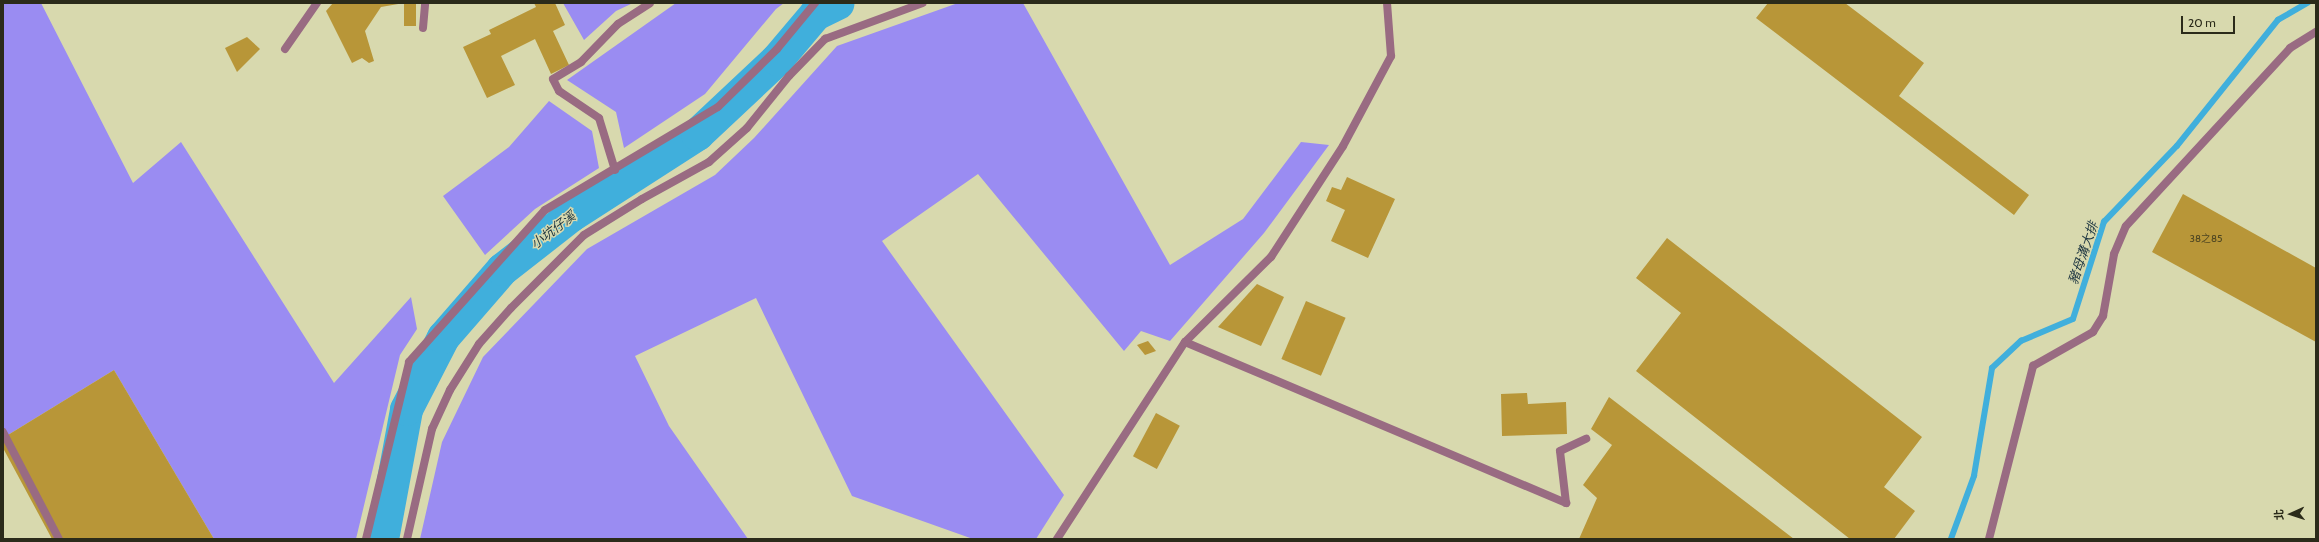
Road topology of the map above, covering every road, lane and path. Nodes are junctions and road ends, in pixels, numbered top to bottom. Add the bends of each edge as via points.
1 (317, 3) edge
2 (425, 3) edge
3 (650, 3) edge
4 (815, 3) edge
5 (923, 3) edge
6 (1387, 3) edge
7 (423, 28) dead end
8 (2316, 32) edge
9 (285, 49) dead end
10 (615, 170) junction
11 (1185, 342) junction
12 (3, 432) edge
13 (1586, 439) dead end
14 (59, 539) edge
15 (366, 539) edge
16 (407, 539) edge
17 (1057, 539) edge
18 (1989, 539) edge

1 - 9 street
2 - 7 street
3 - 10 street via 618,24 581,62 553,79 559,90 599,118
4 - 10 street via 777,49 718,107
5 - 16 street via 825,39 789,76 747,128 709,162 584,235 511,308 479,344 450,390 432,429
6 - 11 street via 1391,56 1343,146 1271,256
8 - 18 street via 2290,48 2126,226 2114,254 2103,316 2093,332 2033,366
10 - 15 street via 545,210 409,362
11 - 13 street via 1566,503 1560,451
11 - 17 street
12 - 14 street

